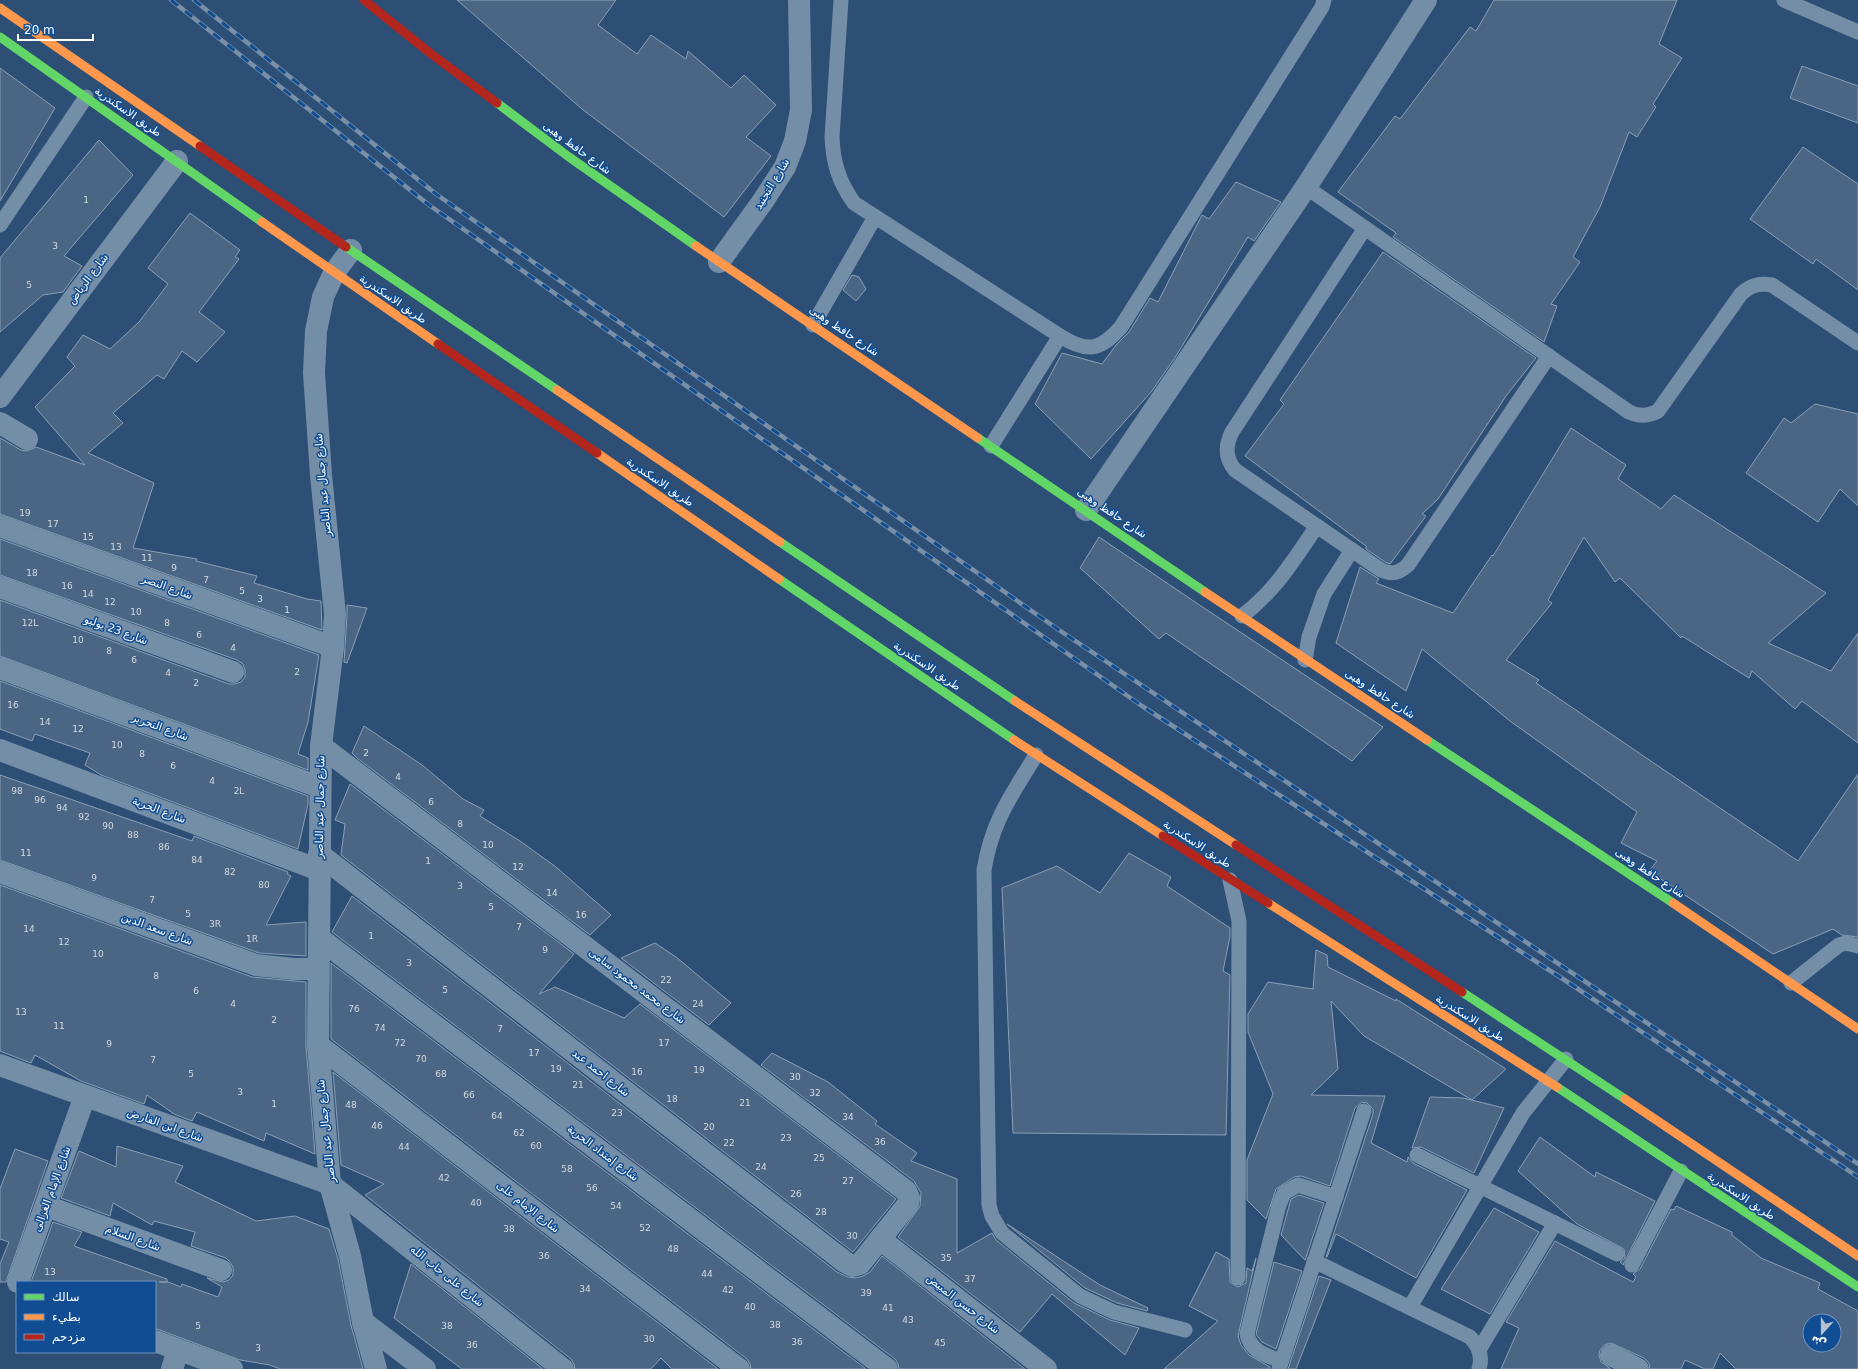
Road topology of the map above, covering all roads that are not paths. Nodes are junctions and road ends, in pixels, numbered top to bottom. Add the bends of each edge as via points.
1 (364, 0) edge
2 (799, 0) edge
3 (841, 0) edge
4 (1324, 0) edge
5 (1426, 0) edge
6 (1784, 0) edge
7 (0, 8) edge
8 (1858, 32) edge
9 (0, 37) edge
10 (86, 97) junction
11 (177, 161) junction
12 (1306, 187) junction
13 (875, 216) junction
14 (0, 225) edge
15 (1365, 228) junction
16 (351, 250) junction
17 (719, 262) junction
18 (334, 273) junction
19 (813, 325) junction
20 (1060, 336) junction
21 (1858, 343) edge
22 (1549, 356) junction
23 (0, 397) edge
24 (0, 423) edge
25 (27, 439) dead end
26 (991, 446) junction
27 (1086, 510) junction
28 (0, 526) edge
29 (1317, 526) junction
30 (1352, 550) junction
31 (0, 587) edge
32 (1242, 616) junction
33 (333, 647) junction
34 (1305, 660) junction
35 (0, 668) edge
36 (232, 672) dead end
37 (321, 746) junction
38 (0, 750) edge
39 (1036, 755) junction
40 (319, 787) junction
41 (1196, 844) dead end
42 (1183, 850) junction
43 (1244, 850) junction
44 (1234, 857) dead end
45 (319, 862) junction
46 (0, 872) edge
47 (1229, 874) junction
48 (318, 938) junction
49 (1858, 946) edge
50 (318, 969) junction
51 (1791, 983) junction
52 (1858, 1029) edge
53 (318, 1045) junction
54 (1566, 1059) junction
55 (0, 1065) edge
56 (1549, 1082) junction
57 (86, 1096) junction
58 (1364, 1111) dead end
59 (1416, 1155) dead end
60 (1681, 1171) junction
61 (330, 1184) junction
62 (1481, 1186) junction
63 (1336, 1197) junction
64 (46, 1206) junction
65 (1555, 1223) junction
66 (880, 1239) junction
67 (1617, 1254) dead end
68 (1858, 1256) edge
69 (1314, 1261) junction
70 (1632, 1265) dead end
71 (221, 1270) dead end
72 (1238, 1278) dead end
73 (14, 1285) edge
74 (1858, 1287) edge
75 (1410, 1307) junction
76 (363, 1322) junction
77 (1185, 1330) dead end
78 (156, 1342) edge
79 (1479, 1350) junction
80 (1611, 1355) dead end
81 (175, 1360) edge
82 (1280, 1365) edge
83 (232, 1369) edge
84 (376, 1369) edge
85 (425, 1369) edge
86 (563, 1369) edge
87 (739, 1369) edge
88 (887, 1369) edge
89 (1046, 1369) edge
90 (1479, 1369) edge
91 (1638, 1369) edge

1 - 17 main road, شارع حافظ وهبى via 569,157
2 - 17 street, شارع التجنيد via 802,110 795,141 785,167 764,201
3 - 13 lane via 833,156 844,189 854,203
4 - 20 lane via 1121,327 1109,341 1093,348 1075,346
5 - 12 street
6 - 8 lane
7 - 16 main road, طريق الاسكندرية
9 - 10 main road, طريق الاسكندرية
10 - 11 main road, طريق الاسكندرية
10 - 14 lane
11 - 18 main road, طريق الاسكندرية
11 - 23 street, شارع الرياض
12 - 15 lane
12 - 27 street
13 - 19 lane
13 - 20 lane
15 - 22 lane
15 - 29 lane via 1228,441 1226,450 1235,470
16 - 18 street, شارع جمال عبد الناصر
16 - 43 main road, طريق الاسكندرية via 1014,701 1205,828
17 - 19 main road, شارع حافظ وهبى
18 - 33 street, شارع جمال عبد الناصر via 323,296 316,331 314,373 335,614
18 - 39 main road, طريق الاسكندرية
19 - 26 main road, شارع حافظ وهبى
20 - 26 lane
21 - 22 lane via 1772,285 1754,285 1741,294 1658,411 1644,416 1629,412
22 - 30 lane via 1408,565 1396,573 1389,573
24 - 25 street
26 - 27 main road, شارع حافظ وهبى
27 - 32 main road, شارع حافظ وهبى
28 - 33 street, شارع النصر
29 - 30 lane
29 - 32 lane via 1275,587
30 - 34 lane via 1324,594 1309,637
31 - 36 street, شارع 23 يوليو
32 - 34 main road, شارع حافظ وهبى
33 - 37 street, شارع جمال عبد الناصر
34 - 51 main road, شارع حافظ وهبى
35 - 40 street, شارع التحرير
37 - 40 street, شارع جمال عبد الناصر
37 - 66 street, شارع محمد محمود سامى via 906,1191 908,1204
38 - 45 street, شارع الحرية
39 - 42 main road, طريق الاسكندرية
39 - 77 lane via 1001,811 987,849 984,870 989,1197 992,1216 1002,1233 1080,1296 1114,1312
40 - 45 street, شارع جمال عبد الناصر
41 - 42 main road
42 - 47 main road, طريق الاسكندرية
43 - 44 main road
43 - 54 main road, طريق الاسكندرية
45 - 48 street, شارع جمال عبد الناصر
45 - 66 street, شارع احمد عيد via 845,1262 853,1266 860,1264
46 - 50 street, شارع سعد الدين via 256,965
47 - 56 main road, طريق الاسكندرية
47 - 72 lane via 1239,921
48 - 50 street, شارع جمال عبد الناصر
48 - 88 street, شارع إمتداد الحرية
49 - 51 lane via 1846,943 1839,946
50 - 53 street, شارع جمال عبد الناصر
51 - 52 main road, شارع حافظ وهبى
53 - 61 street, شارع جمال عبد الناصر
53 - 87 street, شارع الإمام على
54 - 56 lane
54 - 68 main road, طريق الاسكندرية
55 - 57 street, شارع ابن الفارض
56 - 60 main road, طريق الاسكندرية
56 - 62 lane via 1523,1113
57 - 61 street, شارع ابن الفارض
57 - 64 street, شارع الإمام الغزالى
58 - 63 lane
59 - 62 lane
60 - 70 lane
60 - 74 main road, طريق الاسكندرية
61 - 76 street, شارع جمال عبد الناصر via 350,1256
61 - 86 street, شارع على جاب الله
62 - 65 lane
62 - 75 lane
63 - 69 lane
63 - 82 lane via 1298,1185 1284,1193 1279,1205 1247,1334 1253,1348
64 - 71 street, شارع السلام
64 - 73 street, شارع الإمام الغزالى
65 - 67 lane
65 - 79 lane
66 - 89 street, شارع حسن المبيض
69 - 75 lane
69 - 82 lane
75 - 79 lane via 1463,1332 1476,1342
76 - 84 street, شارع جمال عبد الناصر
76 - 85 street
78 - 81 street
79 - 90 lane
80 - 91 street
81 - 83 street

